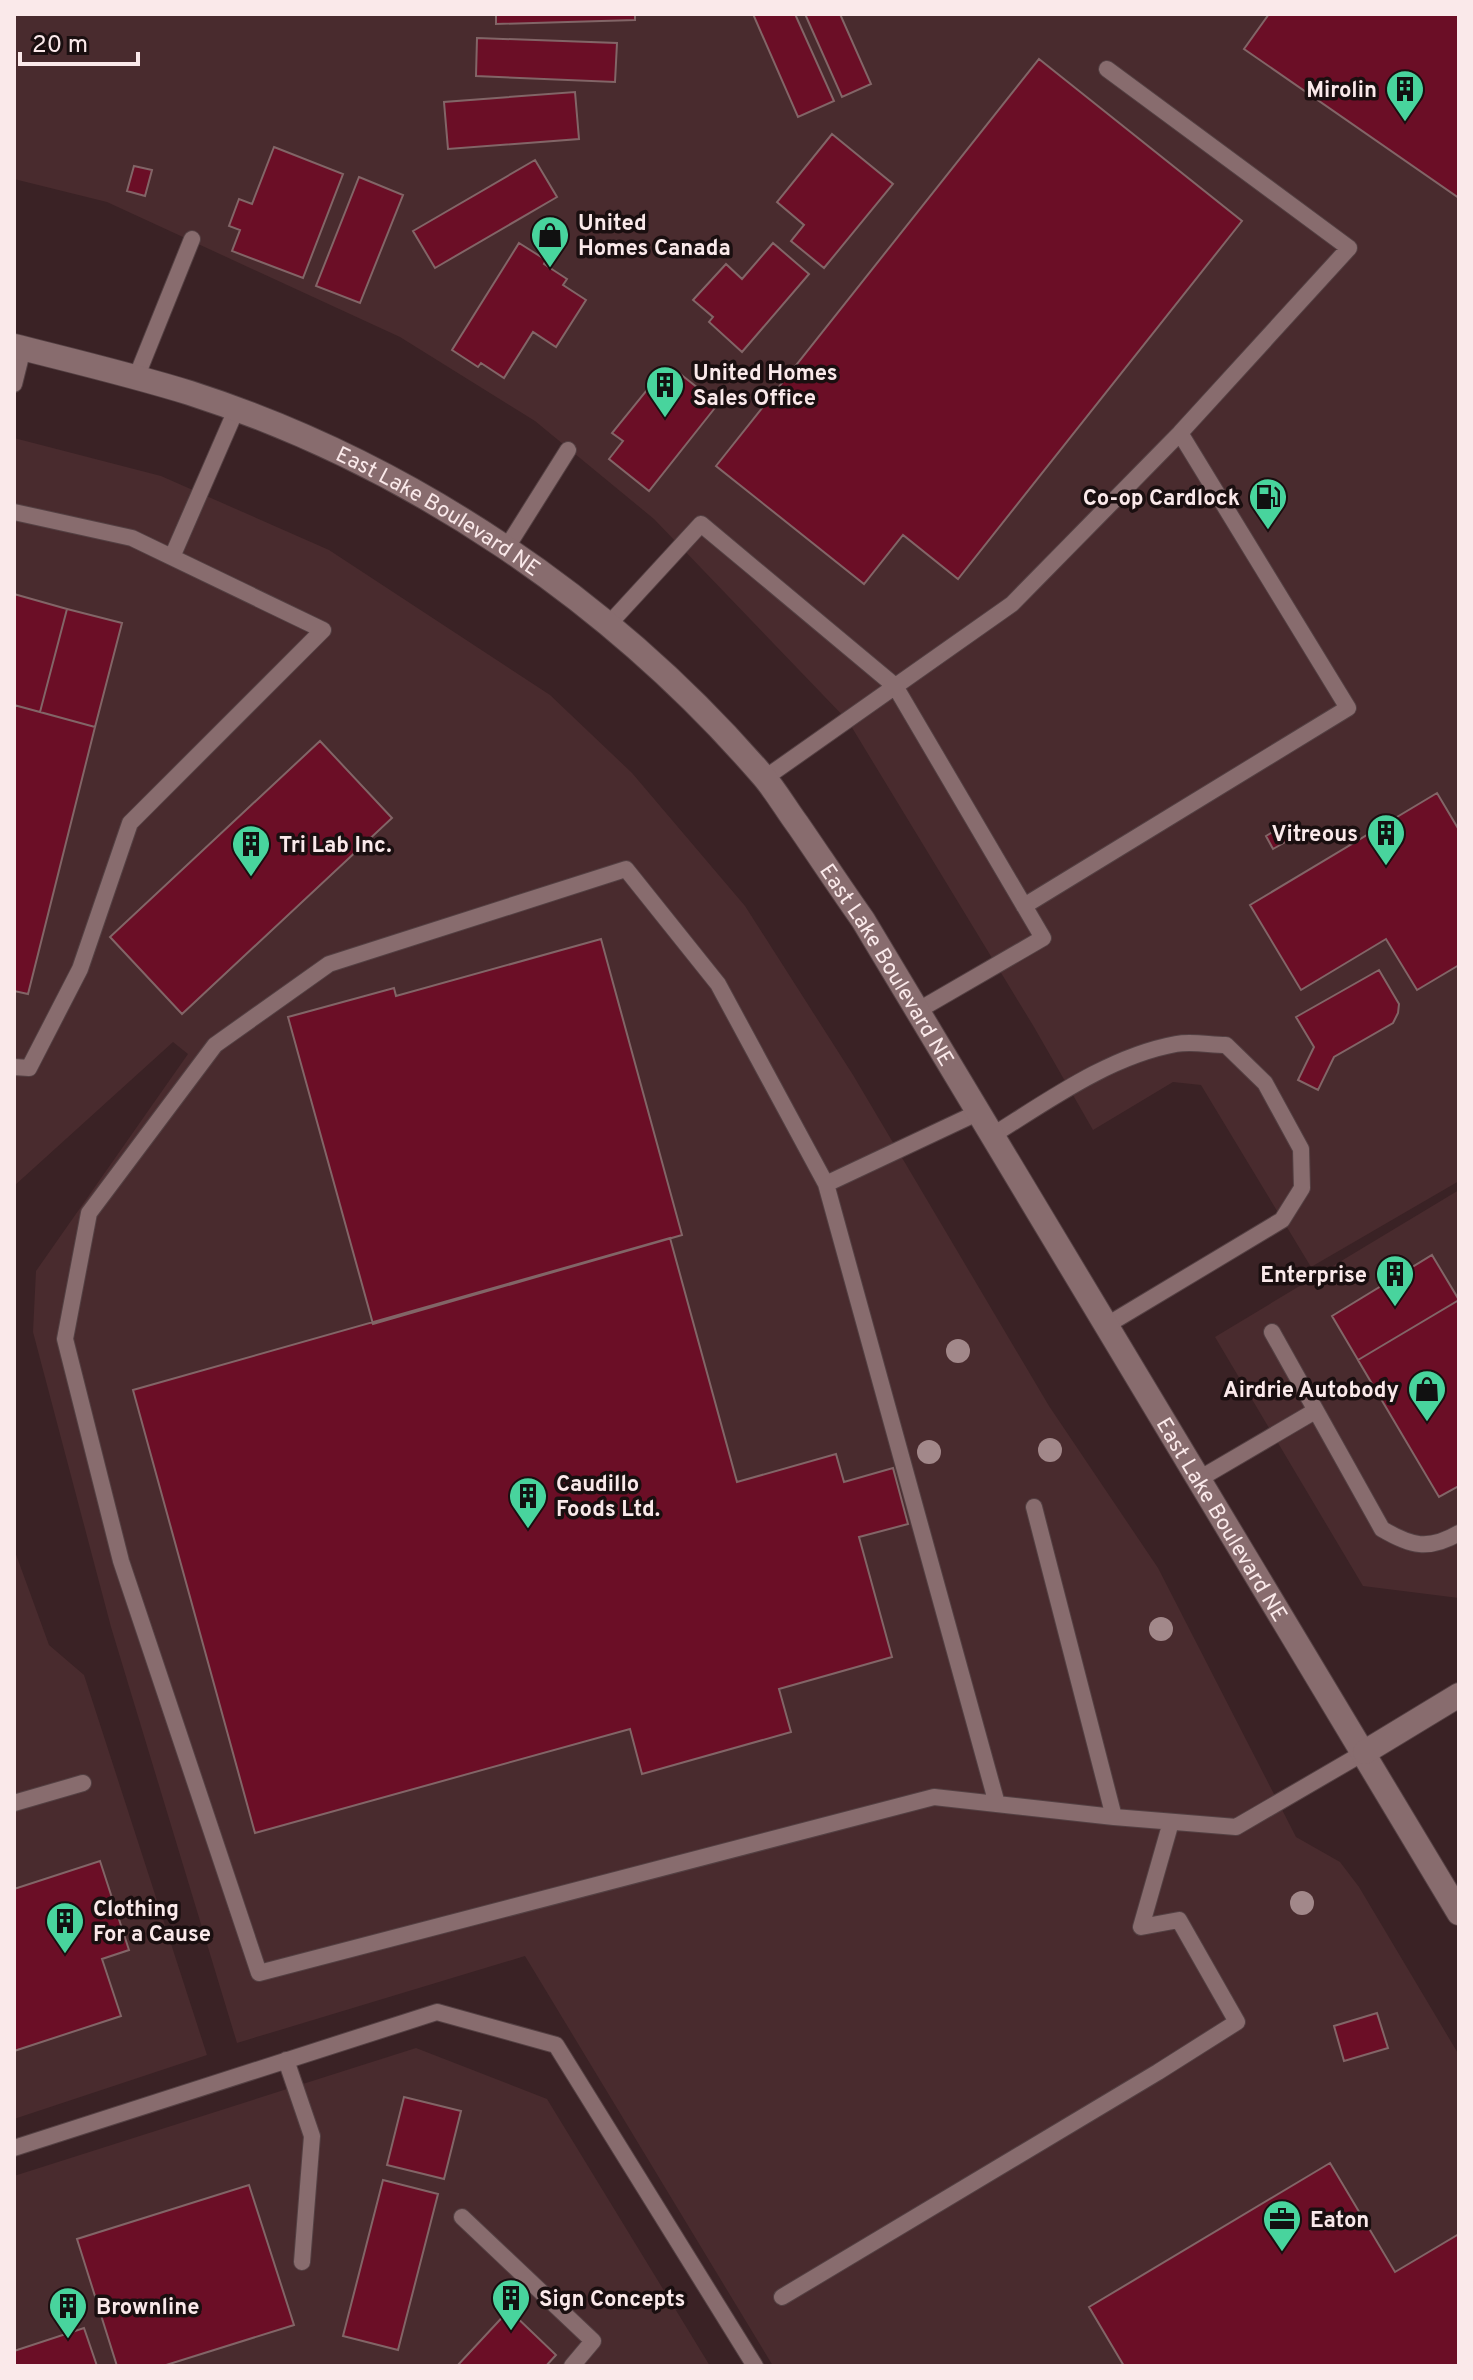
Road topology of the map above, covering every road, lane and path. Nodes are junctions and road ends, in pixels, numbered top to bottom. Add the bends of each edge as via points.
1 (1107, 69) dead end
2 (192, 239) dead end
3 (18, 347) edge
4 (136, 378) junction
5 (14, 384) edge
6 (236, 410) junction
7 (1180, 433) junction
8 (568, 450) dead end
9 (14, 512) edge
10 (507, 547) junction
11 (172, 557) junction
12 (609, 624) junction
13 (895, 686) junction
14 (765, 778) junction
15 (1024, 906) junction
16 (917, 1011) junction
17 (14, 1067) edge
18 (979, 1112) junction
19 (993, 1135) junction
20 (826, 1184) junction
21 (1107, 1325) junction
22 (1272, 1332) dead end
23 (1315, 1411) junction
24 (1199, 1479) junction
25 (1034, 1507) dead end
26 (1459, 1533) edge
27 (1459, 1695) edge
28 (1365, 1752) junction
29 (83, 1783) dead end
30 (14, 1803) edge
31 (997, 1804) junction
32 (1114, 1817) junction
33 (1171, 1822) junction
34 (1459, 1913) edge
35 (286, 2060) junction
36 (14, 2148) edge
37 (462, 2217) dead end
38 (302, 2262) dead end
39 (782, 2297) dead end
40 (572, 2366) edge
41 (755, 2366) edge

1 - 7 lane via 1349,248
2 - 4 lane
3 - 4 main road, East Lake Boulevard NE
3 - 5 lane
4 - 6 main road, East Lake Boulevard NE
6 - 10 main road, East Lake Boulevard NE via 414,490
6 - 11 lane
7 - 13 lane via 1012,604
7 - 15 lane via 1348,708
8 - 10 lane
9 - 11 lane via 132,538
10 - 12 main road, East Lake Boulevard NE
11 - 17 lane via 323,630 130,823 80,969 29,1068
12 - 13 lane via 701,524
12 - 14 main road, East Lake Boulevard NE
13 - 14 lane
13 - 15 lane
14 - 16 main road, East Lake Boulevard NE via 863,920
15 - 16 lane via 1043,938
16 - 18 main road, East Lake Boulevard NE
18 - 19 main road, East Lake Boulevard NE
18 - 20 lane
19 - 21 main road, East Lake Boulevard NE
19 - 21 lane via 1069,1088 1130,1058 1178,1044 1226,1045 1265,1083 1301,1149 1302,1188 1282,1220
20 - 31 lane
20 - 31 lane via 718,984 626,869 329,964 215,1045 89,1213 65,1339 121,1561 259,1973 934,1797
21 - 24 main road, East Lake Boulevard NE
22 - 23 lane
23 - 24 lane
23 - 26 lane via 1382,1529 1406,1543 1431,1545
24 - 28 main road, East Lake Boulevard NE
25 - 32 lane
27 - 28 main road
28 - 33 lane via 1236,1827
28 - 34 main road, East Lake Boulevard NE
29 - 30 lane
31 - 32 lane
32 - 33 lane
33 - 39 lane via 1141,1927 1179,1920 1237,2022
35 - 36 lane
35 - 38 lane via 312,2136
35 - 41 lane via 437,2012 556,2045
37 - 40 lane via 593,2341

